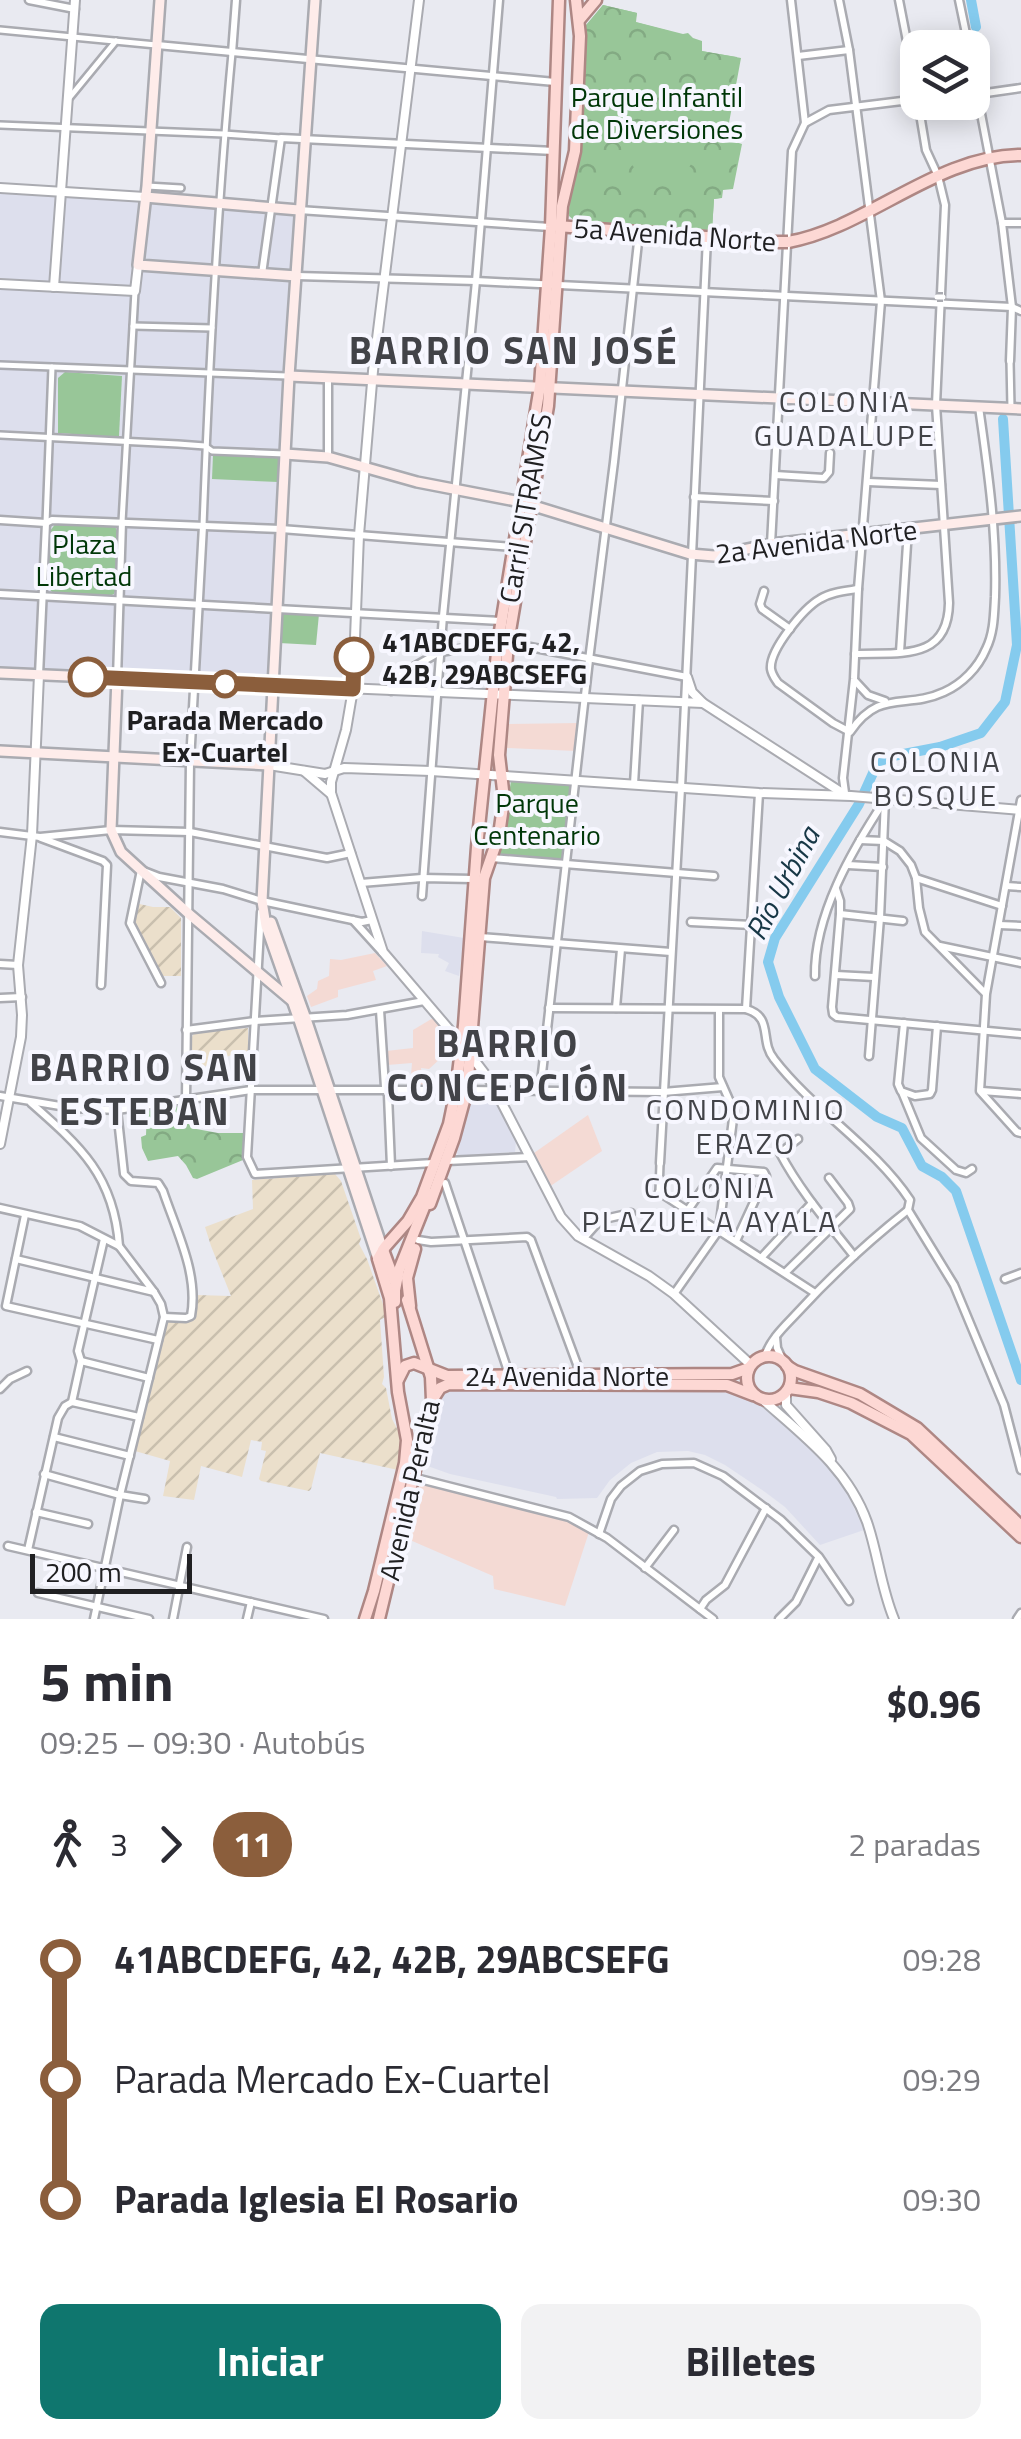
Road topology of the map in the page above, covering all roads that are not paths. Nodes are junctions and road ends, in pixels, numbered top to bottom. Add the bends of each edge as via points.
1 (29, 0) edge
2 (160, 0) edge
3 (236, 0) edge
4 (315, 0) edge
5 (420, 0) edge
6 (499, 0) edge
7 (568, 0) edge
8 (596, 0) edge
9 (791, 0) edge
10 (840, 0) edge
11 (899, 0) edge
12 (960, 0) edge
13 (75, 4) edge
14 (580, 20) junction
15 (0, 30) edge
16 (905, 30) edge
17 (966, 30) edge
18 (72, 38) junction
19 (116, 41) junction
20 (157, 45) junction
21 (849, 50) junction
22 (232, 53) junction
23 (798, 56) junction
24 (310, 60) junction
25 (411, 69) junction
26 (492, 77) junction
27 (556, 82) junction
28 (1021, 88) edge
29 (990, 92) edge
30 (68, 99) junction
31 (900, 101) edge
32 (856, 105) junction
33 (921, 120) edge
34 (981, 120) edge
35 (805, 123) junction
36 (0, 125) edge
37 (66, 126) junction
38 (151, 130) junction
39 (224, 134) junction
40 (281, 138) junction
41 (304, 138) junction
42 (402, 143) junction
43 (486, 148) junction
44 (554, 152) junction
45 (1021, 155) edge
46 (989, 158) junction
47 (938, 176) junction
48 (0, 188) edge
49 (181, 188) dead end
50 (146, 191) junction
51 (60, 192) junction
52 (219, 204) junction
53 (270, 208) junction
54 (299, 210) junction
55 (868, 210) junction
56 (392, 218) junction
57 (1002, 223) junction
58 (1021, 223) edge
59 (480, 224) junction
60 (556, 227) junction
61 (638, 233) junction
62 (706, 238) junction
63 (138, 264) junction
64 (216, 271) junction
65 (262, 274) junction
66 (296, 276) junction
67 (385, 278) junction
68 (476, 282) junction
69 (0, 284) edge
70 (553, 286) junction
71 (54, 287) junction
72 (634, 289) junction
73 (135, 292) junction
74 (704, 292) junction
75 (784, 296) junction
76 (940, 299) junction
77 (881, 301) junction
78 (1012, 306) junction
79 (1021, 311) edge
80 (133, 326) junction
81 (212, 328) junction
82 (1010, 361) joint
83 (0, 365) edge
84 (52, 367) junction
85 (132, 370) junction
86 (209, 374) junction
87 (289, 376) junction
88 (328, 378) junction
89 (372, 379) junction
90 (466, 384) junction
91 (545, 386) junction
92 (622, 390) junction
93 (699, 393) junction
94 (779, 397) junction
95 (875, 402) junction
96 (936, 404) junction
97 (979, 406) junction
98 (1016, 408) edge
99 (0, 435) edge
100 (50, 437) junction
101 (125, 442) junction
102 (205, 446) junction
103 (830, 453) dead end
104 (285, 454) junction
105 (328, 456) junction
106 (366, 467) junction
107 (775, 476) junction
108 (868, 482) junction
109 (941, 485) junction
110 (455, 488) junction
111 (694, 497) junction
112 (774, 501) junction
113 (526, 504) junction
114 (1021, 516) edge
115 (999, 518) junction
116 (0, 520) edge
117 (122, 522) junction
118 (46, 523) junction
119 (943, 524) junction
120 (203, 526) junction
121 (281, 529) junction
122 (606, 529) junction
123 (908, 529) junction
124 (862, 534) junction
125 (359, 535) junction
126 (450, 541) junction
127 (772, 544) junction
128 (514, 546) junction
129 (690, 554) junction
130 (858, 589) junction
131 (764, 590) dead end
132 (0, 594) edge
133 (44, 596) junction
134 (119, 600) junction
135 (199, 603) junction
136 (277, 608) junction
137 (354, 612) junction
138 (443, 616) junction
139 (501, 620) junction
140 (790, 629) junction
141 (503, 643) junction
142 (440, 652) junction
143 (900, 652) junction
144 (855, 654) junction
145 (589, 660) junction
146 (0, 673) edge
147 (40, 675) junction
148 (687, 676) junction
149 (117, 678) junction
150 (854, 679) junction
151 (195, 683) junction
152 (273, 686) junction
153 (353, 689) junction
154 (391, 692) junction
155 (438, 693) junction
156 (499, 695) junction
157 (585, 698) junction
158 (639, 700) junction
159 (685, 701) junction
160 (886, 702) junction
161 (702, 703) junction
162 (850, 732) junction
163 (0, 751) edge
164 (36, 752) junction
165 (112, 756) junction
166 (190, 762) junction
167 (269, 765) junction
168 (844, 767) junction
169 (304, 771) junction
170 (334, 771) junction
171 (431, 772) junction
172 (494, 775) junction
173 (843, 778) joint
174 (820, 779) junction
175 (576, 780) junction
176 (634, 784) junction
177 (681, 788) junction
178 (759, 793) junction
179 (845, 794) junction
180 (808, 795) junction
181 (332, 796) junction
182 (886, 800) junction
183 (1020, 807) edge
184 (111, 830) junction
185 (0, 832) edge
186 (190, 832) junction
187 (36, 836) junction
188 (860, 840) junction
189 (884, 841) junction
190 (265, 845) junction
191 (352, 852) junction
192 (490, 858) junction
193 (567, 864) junction
194 (848, 865) junction
195 (883, 867) junction
196 (141, 870) junction
197 (676, 873) junction
198 (477, 875) junction
199 (714, 876) dead end
200 (422, 878) junction
201 (916, 878) junction
202 (190, 882) junction
203 (361, 883) junction
204 (1006, 886) junction
205 (1021, 886) edge
206 (836, 889) junction
207 (422, 896) dead end
208 (262, 901) junction
209 (1002, 906) junction
210 (189, 914) junction
211 (840, 914) junction
212 (880, 918) junction
213 (352, 919) junction
214 (372, 920) junction
215 (903, 921) dead end
216 (691, 922) dead end
217 (752, 925) junction
218 (999, 925) junction
219 (1021, 926) edge
220 (480, 938) junction
221 (556, 944) junction
222 (940, 946) junction
223 (621, 949) junction
224 (383, 952) junction
225 (670, 952) junction
226 (992, 958) junction
227 (1021, 963) edge
228 (0, 964) edge
229 (18, 965) junction
230 (257, 972) junction
231 (836, 974) junction
232 (815, 976) dead end
233 (874, 977) junction
234 (161, 982) dead end
235 (101, 984) dead end
236 (986, 994) junction
237 (22, 997) junction
238 (0, 998) edge
239 (424, 1000) junction
240 (293, 1002) junction
241 (549, 1008) junction
242 (616, 1008) junction
243 (667, 1009) junction
244 (746, 1009) junction
245 (380, 1010) junction
246 (719, 1010) junction
247 (303, 1019) junction
248 (871, 1020) junction
249 (255, 1021) junction
250 (904, 1023) junction
251 (936, 1026) junction
252 (186, 1030) junction
253 (984, 1031) junction
254 (1021, 1034) edge
255 (466, 1049) junction
256 (868, 1056) dead end
257 (722, 1088) junction
258 (251, 1090) junction
259 (325, 1090) junction
260 (386, 1090) junction
261 (462, 1090) junction
262 (496, 1090) junction
263 (540, 1091) junction
264 (902, 1091) junction
265 (980, 1091) junction
266 (663, 1092) junction
267 (1021, 1094) edge
268 (5, 1097) edge
269 (186, 1099) junction
270 (30, 1101) junction
271 (117, 1110) junction
272 (1019, 1132) edge
273 (798, 1139) dead end
274 (0, 1144) edge
275 (530, 1157) junction
276 (440, 1162) junction
277 (660, 1163) joint
278 (391, 1166) junction
279 (352, 1168) junction
280 (728, 1169) junction
281 (972, 1169) dead end
282 (829, 1178) dead end
283 (445, 1183) dead end
284 (658, 1192) joint
285 (812, 1203) junction
286 (0, 1208) edge
287 (688, 1210) junction
288 (908, 1210) junction
289 (630, 1213) dead end
290 (25, 1215) junction
291 (831, 1227) junction
292 (719, 1230) junction
293 (583, 1239) junction
294 (104, 1240) junction
295 (418, 1240) junction
296 (464, 1240) junction
297 (736, 1240) junction
298 (118, 1246) junction
299 (408, 1249) junction
300 (380, 1255) junction
301 (854, 1256) junction
302 (761, 1258) junction
303 (16, 1259) junction
304 (786, 1272) junction
305 (1021, 1273) edge
306 (94, 1278) junction
307 (1005, 1279) dead end
308 (396, 1284) junction
309 (154, 1292) junction
310 (816, 1293) junction
311 (674, 1294) junction
312 (403, 1295) junction
313 (410, 1306) junction
314 (164, 1318) junction
315 (83, 1324) junction
316 (776, 1336) junction
317 (158, 1340) junction
318 (765, 1356) junction
319 (81, 1361) junction
320 (785, 1363) junction
321 (425, 1366) junction
322 (750, 1366) junction
323 (26, 1371) dead end
324 (510, 1374) junction
325 (581, 1376) junction
326 (399, 1377) junction
327 (149, 1378) junction
328 (0, 1389) edge
329 (788, 1390) junction
330 (758, 1398) junction
331 (432, 1400) junction
332 (72, 1402) junction
333 (140, 1418) junction
334 (54, 1437) junction
335 (130, 1456) junction
336 (834, 1462) junction
337 (1021, 1470) edge
338 (44, 1474) junction
339 (410, 1477) junction
340 (120, 1495) junction
341 (145, 1498) dead end
342 (766, 1508) junction
343 (36, 1512) junction
344 (88, 1524) dead end
345 (1021, 1526) edge
346 (674, 1530) dead end
347 (600, 1534) junction
348 (1021, 1537) edge
349 (8, 1546) dead end
350 (186, 1547) dead end
351 (28, 1550) junction
352 (819, 1557) junction
353 (646, 1568) junction
354 (104, 1569) junction
355 (179, 1585) junction
356 (38, 1593) dead end
357 (849, 1601) dead end
358 (251, 1602) junction
359 (96, 1607) junction
360 (1021, 1613) edge
361 (705, 1615) edge
362 (94, 1619) edge
363 (149, 1619) edge
364 (172, 1619) edge
365 (247, 1619) edge
366 (324, 1619) edge
367 (371, 1619) edge
368 (779, 1619) edge
369 (894, 1619) edge
370 (1016, 1619) edge

1 - 13 street
2 - 20 main road
3 - 22 street
4 - 24 main road
5 - 25 street
6 - 26 street
7 - 14 main road
7 - 27 main road
7 - 60 main road via 576,30 571,149
8 - 14 main road
9 - 23 street
10 - 21 street
11 - 16 street
12 - 17 street
13 - 18 street
14 - 60 main road via 575,151
15 - 18 street
18 - 19 street
18 - 30 street
19 - 20 street
19 - 30 street
20 - 22 street
20 - 38 main road
21 - 23 street
21 - 32 street
22 - 24 street
22 - 39 street
23 - 35 street
24 - 25 street
24 - 41 main road
25 - 26 street
25 - 42 street
26 - 27 street
26 - 43 street
27 - 44 main road
28 - 29 street
30 - 37 street
31 - 32 street
32 - 35 street via 820,112
32 - 55 street
33 - 47 street
34 - 46 street
35 - 75 street via 792,151
36 - 37 street
37 - 38 street
37 - 51 street
38 - 39 street
38 - 50 main road
39 - 40 street
39 - 52 street
40 - 41 street
40 - 53 street
41 - 42 street
41 - 54 main road
42 - 43 street
42 - 56 street
43 - 44 street
43 - 59 street
44 - 60 main road
45 - 46 main road, 5a Avenida Norte
46 - 47 main road, 5a Avenida Norte
46 - 57 street
47 - 55 main road, 5a Avenida Norte
47 - 76 street via 944,204
48 - 51 street
49 - 50 street
50 - 51 street
50 - 52 main road
50 - 63 main road
51 - 71 street
52 - 53 main road
52 - 64 street
53 - 54 main road
53 - 65 street
54 - 56 street
54 - 66 main road
55 - 62 main road, 5a Avenida Norte, bridge via 793,241
55 - 77 street
56 - 59 street
56 - 67 street
57 - 58 street
57 - 78 street
59 - 60 street
59 - 68 street
60 - 61 main road, 5a Avenida Norte
60 - 70 main road, Carril SITRAMSS
61 - 62 main road, 5a Avenida Norte
61 - 72 street
62 - 74 street
63 - 64 main road
63 - 73 street
64 - 65 main road
64 - 81 street
65 - 66 main road
66 - 67 street
66 - 87 main road
67 - 68 street
67 - 89 street
68 - 70 street
68 - 90 street
69 - 71 street
70 - 72 street
70 - 91 main road, Carril SITRAMSS
71 - 73 street
72 - 74 street
72 - 92 street
73 - 80 street
74 - 75 street
74 - 93 street
75 - 77 street
75 - 94 street
76 - 77 street
76 - 78 street
76 - 96 street
77 - 95 street
78 - 79 street
78 - 82 street
80 - 81 street
80 - 85 street
81 - 86 street
82 - 98 street
83 - 84 street
84 - 85 street
84 - 100 street
85 - 86 street
85 - 101 street
86 - 87 street
86 - 102 street
87 - 88 main road
87 - 104 main road
88 - 89 main road
88 - 105 street
89 - 90 main road
89 - 106 street
90 - 91 main road
90 - 110 street
91 - 92 main road
91 - 113 main road, Carril SITRAMSS
92 - 93 main road
92 - 122 street
93 - 94 main road
93 - 111 street
94 - 95 main road
94 - 107 street
95 - 96 main road
95 - 108 street
96 - 97 main road
96 - 109 street
97 - 98 main road
97 - 115 street
99 - 100 street, 2a Avenida Norte
100 - 101 street, 2a Avenida Norte
100 - 118 street
101 - 102 street, 2a Avenida Norte
101 - 117 street
102 - 104 street, 2a Avenida Norte
102 - 120 street
103 - 107 street via 824,478
104 - 105 main road, 2a Avenida Norte
104 - 121 main road
105 - 106 main road, 2a Avenida Norte
106 - 110 main road, 2a Avenida Norte
106 - 125 street
107 - 112 street
108 - 109 street
108 - 124 street
109 - 119 street
110 - 113 main road, 2a Avenida Norte
110 - 126 street
111 - 112 street
111 - 129 street
112 - 127 street
113 - 122 main road, 2a Avenida Norte
113 - 128 main road
113 - 141 main road
113 - 156 main road, Carril SITRAMSS
114 - 115 main road, 2a Avenida Norte
115 - 119 main road, 2a Avenida Norte
115 - 160 street via 993,628 977,666 945,692
116 - 118 street
117 - 118 street
117 - 120 street
117 - 134 street
118 - 133 street
119 - 123 main road, 2a Avenida Norte
119 - 143 street via 948,623 930,646
120 - 121 street
120 - 135 street
121 - 125 street
121 - 136 main road
122 - 129 main road, 2a Avenida Norte
122 - 145 street
123 - 124 main road, 2a Avenida Norte
123 - 143 street
124 - 127 main road, 2a Avenida Norte
124 - 130 street
125 - 126 street
125 - 137 street
126 - 128 street
126 - 138 street
127 - 129 main road, 2a Avenida Norte
128 - 139 main road
129 - 148 street
130 - 140 street via 823,596
130 - 144 street
131 - 140 street via 762,609
132 - 133 street
133 - 134 street
133 - 147 street
134 - 135 street
134 - 149 street
135 - 136 street
135 - 151 street
136 - 137 street
136 - 152 main road
137 - 138 street
137 - 153 street
138 - 139 street
138 - 142 street
139 - 141 main road
140 - 162 street via 774,654 773,676
141 - 142 street
141 - 145 street
141 - 156 main road
142 - 154 street via 392,679
142 - 155 street
143 - 144 street
144 - 150 street
145 - 148 street
145 - 157 street
146 - 147 main road
147 - 149 main road
147 - 164 street
148 - 159 street
148 - 161 street
149 - 151 main road
149 - 165 main road
150 - 160 street
150 - 162 street
151 - 152 main road
151 - 166 street
152 - 153 street
152 - 167 main road
153 - 154 street
153 - 170 street
154 - 155 street
155 - 156 street
155 - 171 street
156 - 157 street
156 - 172 main road, Carril SITRAMSS
156 - 172 main road
157 - 158 street
157 - 175 street
158 - 159 street
158 - 176 street
159 - 161 street
159 - 177 street
160 - 162 street
161 - 174 street
162 - 168 street
163 - 164 main road
164 - 165 main road
164 - 187 street
165 - 166 main road
165 - 184 main road
166 - 167 main road
166 - 186 street
167 - 169 street
167 - 190 main road
168 - 173 street
168 - 174 street via 836,780
169 - 170 street
169 - 181 street
170 - 171 street
170 - 181 street
171 - 172 street
171 - 200 street
172 - 175 street
172 - 192 main road via 505,792
172 - 198 main road, Carril SITRAMSS via 500,800 496,828
173 - 179 street
174 - 179 street
174 - 180 street
175 - 176 street
175 - 193 street
176 - 177 street
177 - 178 street
177 - 197 street
178 - 180 street
178 - 217 street
179 - 180 street
179 - 182 street
181 - 191 street
182 - 183 street
182 - 188 street
182 - 189 street
183 - 204 street
184 - 186 street
184 - 187 street
184 - 196 main road via 121,852
185 - 187 street
186 - 190 street
186 - 202 street
187 - 229 street
187 - 235 street via 107,865
188 - 189 street
188 - 194 street
189 - 195 street
189 - 201 street via 900,851
190 - 191 street via 326,858
190 - 208 main road
191 - 203 street
192 - 193 street
192 - 220 main road
193 - 197 street
193 - 221 street
194 - 195 street
194 - 206 street
195 - 212 street
196 - 202 street
196 - 210 main road
196 - 234 street via 130,923
197 - 199 street
197 - 225 street
198 - 200 street
198 - 255 main road, Carril SITRAMSS
200 - 203 street
200 - 207 street
201 - 209 street
201 - 222 street via 925,932
202 - 208 street
202 - 210 street
203 - 214 street
204 - 205 street
204 - 209 street
206 - 211 street
206 - 232 street via 822,921
208 - 213 street
208 - 230 street
208 - 240 main road
208 - 247 main road
209 - 218 street
210 - 230 main road
210 - 252 street
211 - 212 street
211 - 231 street
212 - 215 street
212 - 233 street
213 - 214 street
213 - 224 street
214 - 224 street
216 - 217 street
217 - 244 street
218 - 219 street
218 - 226 street
220 - 221 street
220 - 255 main road
221 - 223 street
221 - 241 street
222 - 226 street
222 - 236 street
223 - 225 street
223 - 242 street
224 - 239 street
225 - 243 street
226 - 227 street
226 - 236 street
228 - 229 street
229 - 237 street
230 - 240 main road
230 - 249 street
231 - 233 street
231 - 248 street via 832,1014
233 - 248 street
236 - 253 street
237 - 238 street
237 - 268 street
239 - 245 street
239 - 255 street
240 - 247 main road
241 - 242 street
241 - 263 street
242 - 243 street
243 - 246 street
243 - 266 street
244 - 246 street
244 - 288 street via 762,1018 770,1055 898,1182 910,1200
245 - 247 street
245 - 260 street
246 - 257 street
247 - 249 street
247 - 259 main road
248 - 250 street
248 - 256 street
249 - 252 street
249 - 258 street
250 - 251 street
250 - 264 street
251 - 253 street
251 - 264 street via 930,1094
252 - 269 street
253 - 254 street
253 - 265 street
255 - 261 main road
255 - 262 street
255 - 299 main road, Carril SITRAMSS via 457,1115
257 - 266 street
257 - 280 street via 734,1111
258 - 259 street
258 - 269 street
258 - 279 street via 247,1156 255,1174
259 - 260 street
259 - 279 main road
260 - 261 street
260 - 278 street
261 - 262 street
261 - 276 main road
262 - 263 street
262 - 275 street
263 - 266 street
264 - 281 street via 921,1138 956,1170
265 - 267 street
265 - 272 street
266 - 277 street
268 - 270 street
268 - 274 street
269 - 271 street
270 - 271 street
270 - 298 street via 68,1136 109,1192
271 - 314 street via 124,1174 130,1181 158,1183 189,1267 192,1315
273 - 285 street via 780,1153
275 - 276 street
275 - 293 street via 560,1217
276 - 278 street
276 - 295 main road
276 - 300 main road
277 - 284 street
278 - 279 street
279 - 300 main road
280 - 287 street via 715,1170
280 - 292 street
280 - 297 street via 766,1174
282 - 291 street via 850,1206
283 - 296 street
284 - 287 street
285 - 291 street
285 - 302 street
286 - 290 street
287 - 292 street
288 - 301 street
288 - 337 street via 954,1286 1004,1406
289 - 293 street via 600,1220
290 - 294 street via 80,1226
290 - 303 street
291 - 301 street
291 - 304 street
292 - 297 street
292 - 311 street
293 - 311 street
294 - 298 street
294 - 306 street
295 - 296 street
295 - 313 main road via 408,1275
296 - 324 street
296 - 325 street via 530,1240
297 - 302 street
298 - 309 street
299 - 308 main road, Carril SITRAMSS
299 - 312 main road, Carril SITRAMSS
300 - 308 main road, Avenida Peralta
300 - 326 main road, Avenida Peralta
301 - 310 street
302 - 304 street
303 - 306 street
303 - 315 street via 6,1306
304 - 310 street
305 - 307 street
306 - 309 street
306 - 315 street
308 - 312 main road, Avenida Peralta
308 - 326 main road, Carril SITRAMSS
309 - 314 street
310 - 316 street
311 - 322 street
312 - 313 main road, Avenida Peralta
312 - 321 main road, Carril SITRAMSS
313 - 321 main road, Avenida Peralta
314 - 317 street
315 - 317 street
315 - 319 street
316 - 318 street
316 - 320 street
317 - 327 street
318 - 320 main road
318 - 322 main road
319 - 327 street
319 - 332 street
320 - 329 main road
320 - 345 main road via 860,1394 917,1428
321 - 324 main road, 24 Avenida Norte via 447,1376
321 - 326 main road, 24 Avenida Norte via 408,1364
321 - 331 main road, Avenida Peralta
321 - 339 main road, Carril SITRAMSS via 428,1408
322 - 325 main road, 24 Avenida Norte via 732,1374
322 - 330 main road via 746,1381
323 - 328 street
324 - 325 main road, 24 Avenida Norte
326 - 339 main road, Carril SITRAMSS via 411,1436
326 - 367 main road, Avenida Peralta via 405,1462
327 - 333 street
329 - 330 main road via 777,1399
329 - 336 street via 786,1405
329 - 348 main road via 851,1403 911,1434
330 - 331 main road, 24 Avenida Norte via 727,1384 449,1384
330 - 336 street
331 - 339 main road, Avenida Peralta
332 - 333 street
332 - 334 street via 59,1416
333 - 335 street
334 - 335 street
334 - 338 street
335 - 340 street
336 - 369 street via 866,1520
338 - 340 street
338 - 343 street
339 - 347 street via 560,1514
339 - 367 main road, Avenida Peralta
339 - 367 main road, Carril SITRAMSS
340 - 341 street
340 - 354 street
342 - 347 street via 694,1463 662,1464 622,1486
342 - 352 street
342 - 361 street via 725,1585 706,1600
343 - 344 street
343 - 351 street
346 - 353 street
347 - 353 street
349 - 351 street
350 - 355 street
351 - 354 street
352 - 357 street
352 - 368 street via 796,1602
353 - 361 street
354 - 355 street
354 - 359 street
355 - 358 street
355 - 364 street
356 - 359 street
358 - 365 street
358 - 366 street
359 - 362 street
359 - 363 street
360 - 370 street

